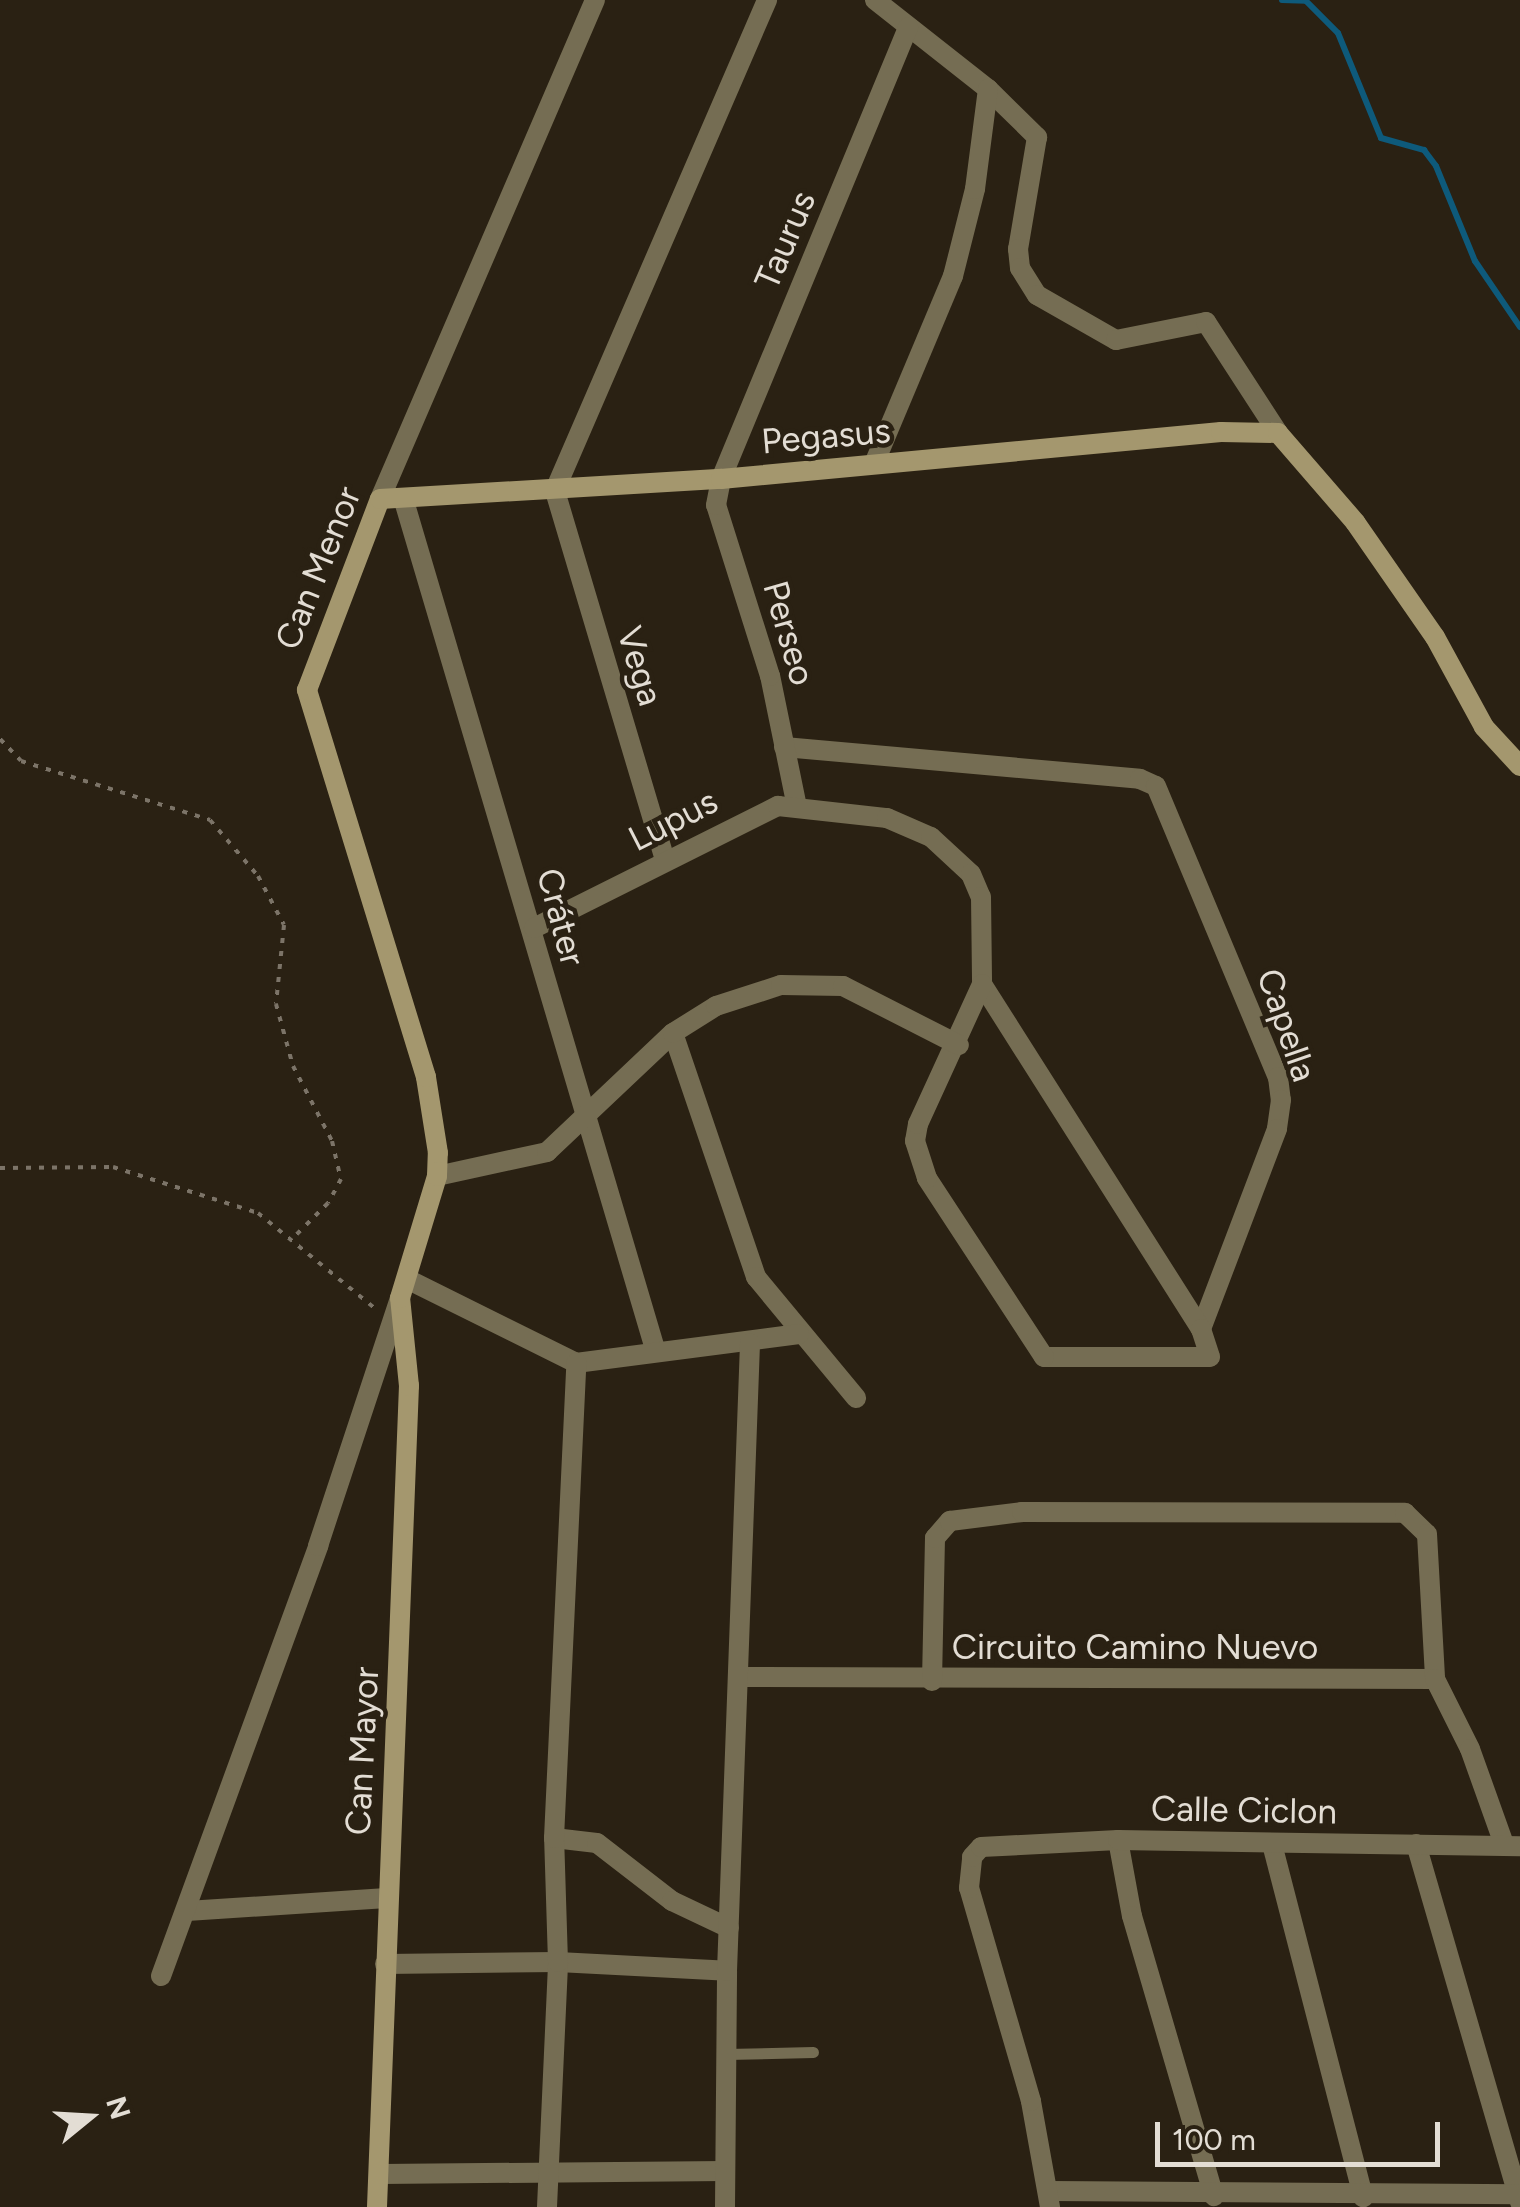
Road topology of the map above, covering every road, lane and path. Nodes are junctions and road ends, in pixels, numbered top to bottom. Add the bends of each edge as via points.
1 (594, 0) edge
2 (767, 0) edge
3 (875, 0) edge
4 (908, 27) junction
5 (988, 89) junction
6 (1278, 433) junction
7 (874, 464) junction
8 (720, 479) junction
9 (555, 490) junction
10 (380, 498) junction
11 (404, 501) junction
12 (0, 739) edge
13 (784, 748) junction
14 (1520, 766) edge
15 (797, 807) junction
16 (665, 860) junction
17 (534, 928) junction
18 (982, 984) junction
19 (673, 1034) junction
20 (959, 1045) junction
21 (585, 1118) junction
22 (0, 1168) edge
23 (438, 1176) junction
24 (291, 1240) junction
25 (404, 1288) junction
26 (391, 1321) junction
27 (1201, 1329) junction
28 (799, 1334) junction
29 (750, 1342) junction
30 (654, 1349) junction
31 (576, 1364) junction
32 (856, 1398) dead end
33 (740, 1677) junction
34 (1435, 1679) junction
35 (932, 1681) junction
36 (554, 1838) junction
37 (1118, 1840) junction
38 (1511, 1843) edge
39 (1272, 1844) junction
40 (1416, 1844) junction
41 (387, 1898) junction
42 (187, 1910) junction
43 (728, 1928) junction
44 (558, 1962) junction
45 (385, 1964) junction
46 (726, 1971) junction
47 (161, 1976) dead end
48 (814, 2052) dead end
49 (726, 2054) junction
50 (548, 2167) junction
51 (725, 2170) junction
52 (381, 2174) junction
53 (1214, 2196) junction
54 (1363, 2197) junction
55 (1519, 2197) edge
56 (1050, 2199) edge
57 (377, 2207) edge
58 (547, 2207) edge
59 (725, 2207) edge

1 - 10 street, Can Menor
2 - 9 street
3 - 4 street
4 - 5 street
4 - 8 street, Taurus
5 - 6 street via 1037,138 1018,249 1020,268 1037,295 1116,340 1206,322
5 - 7 street via 975,190 953,276
6 - 7 street, Pegasus via 1222,432
6 - 14 street via 1355,522 1435,637 1484,727
7 - 8 street, Pegasus
8 - 9 street, Pegasus
8 - 13 street, Perseo via 718,530 745,586
9 - 11 street, Pegasus
9 - 16 street, Vega
10 - 11 street, Pegasus
10 - 23 street, Can Menor via 307,690 426,1077
11 - 17 street, Cráter
12 - 24 path via 21,761 210,820 258,876 284,925 276,1004 292,1066 332,1141 340,1179 328,1203
13 - 15 street, Perseo
13 - 27 street, Capella via 1140,779 1156,786 1278,1077 1281,1100 1277,1129
15 - 16 street, Lupus via 778,806
15 - 18 street, Lupus via 916,828 971,874 986,931
16 - 17 street, Lupus
17 - 21 street, Cráter via 556,1031
18 - 20 street, Lupus
18 - 27 street
19 - 20 street via 716,1006 781,985 843,986
19 - 21 street
19 - 28 street via 741,1242 756,1277
20 - 27 street, Capella via 918,1124 918,1157 1035,1347 1056,1360 1210,1357
21 - 23 street via 548,1152
21 - 30 street, Cráter via 606,1169
22 - 24 path via 113,1167 258,1213
23 - 25 street, Can Menor
24 - 26 path
25 - 26 street
25 - 31 street
25 - 41 street, Can Mayor via 409,1386
26 - 42 street via 366,1409
28 - 29 street
28 - 32 street
29 - 30 street
29 - 33 street
30 - 31 street
31 - 36 street
33 - 35 street
33 - 43 street
34 - 35 street, Circuito Camino Nuevo
34 - 35 street, Circuito Camino Nuevo via 1427,1534 1405,1513 1022,1512 950,1521 934,1538
34 - 38 street
36 - 43 street via 597,1843 672,1901
36 - 44 street
37 - 39 street, Calle Ciclon
37 - 53 street via 1132,1916
37 - 56 street, Calle Ciclon via 995,1841 972,1857 969,1888
38 - 40 street, Calle Ciclon
39 - 40 street, Calle Ciclon
39 - 54 street
40 - 55 street
41 - 42 street
41 - 45 street, Can Mayor
42 - 47 street
43 - 46 street
44 - 45 street
44 - 46 street
44 - 50 street
45 - 52 street, Can Mayor
46 - 49 street
48 - 49 lane
49 - 51 street
50 - 51 street
50 - 52 street
50 - 58 street
51 - 59 street
52 - 57 street, Can Mayor
53 - 54 street
53 - 56 street
54 - 55 street

